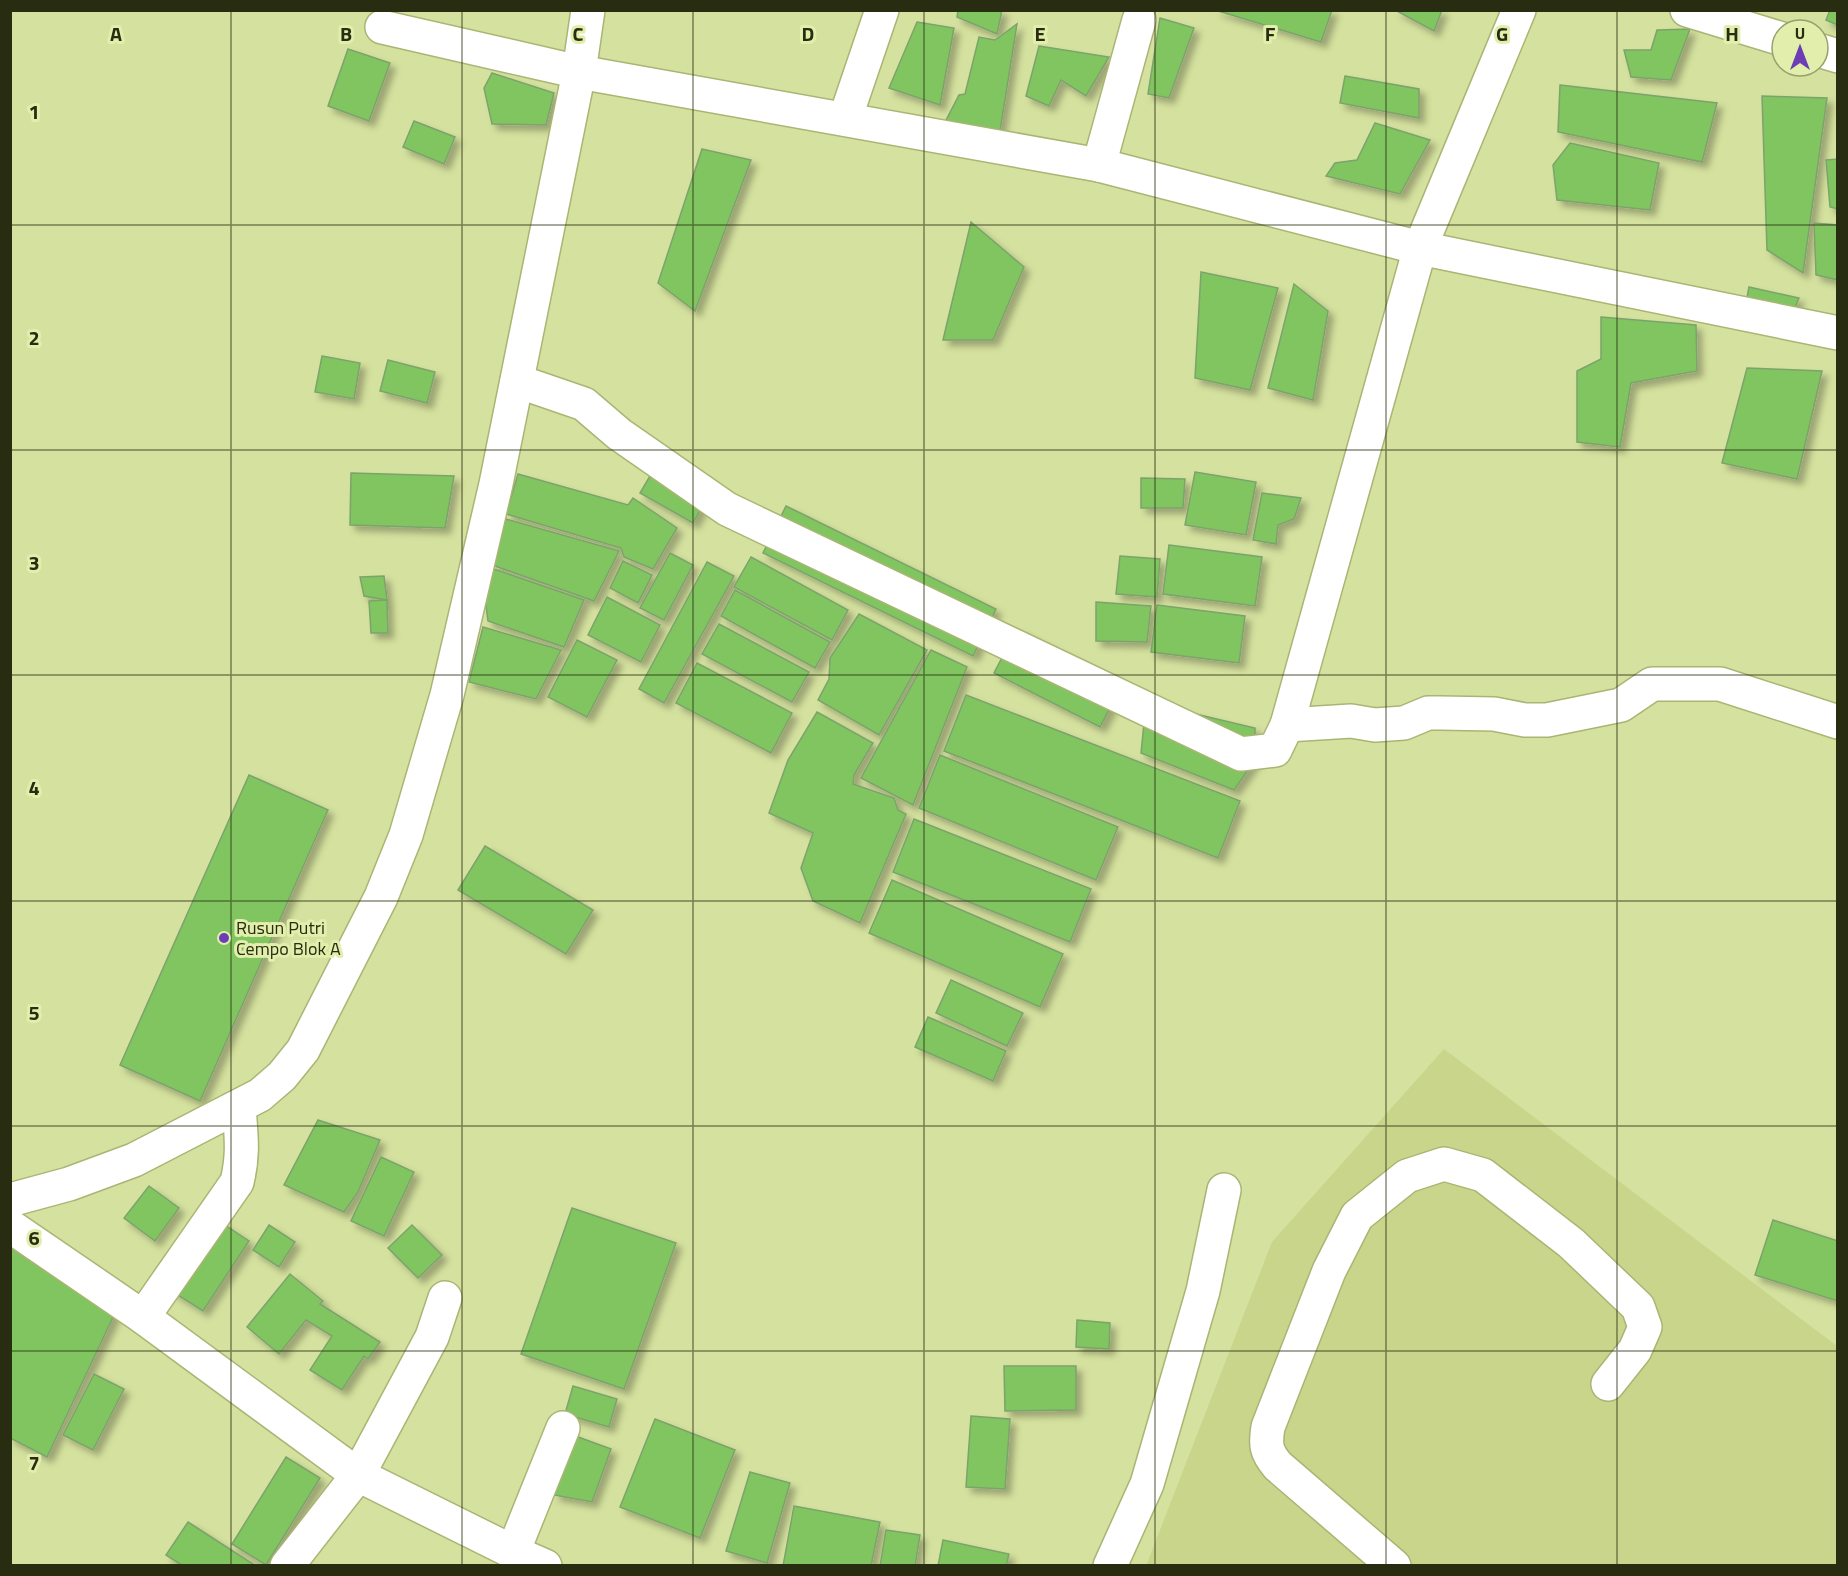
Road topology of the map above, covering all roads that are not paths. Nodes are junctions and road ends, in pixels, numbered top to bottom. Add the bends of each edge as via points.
1 (588, 10) edge
2 (882, 10) edge
3 (1519, 10) edge
4 (1687, 10) edge
5 (1139, 20) dead end
6 (382, 27) dead end
7 (1770, 35) edge
8 (579, 72) junction
9 (845, 119) junction
10 (1099, 165) junction
11 (1420, 248) junction
12 (1838, 333) edge
13 (517, 381) junction
14 (1838, 722) edge
15 (1287, 725) junction
16 (238, 1107) junction
17 (1224, 1190) dead end
18 (10, 1200) edge
19 (10, 1226) edge
20 (445, 1298) dead end
21 (143, 1317) junction
22 (1608, 1384) dead end
23 (563, 1428) dead end
24 (358, 1475) junction
25 (513, 1552) junction
26 (286, 1566) edge
27 (545, 1566) edge
28 (1110, 1566) edge
29 (1394, 1566) edge

1 - 8 street
2 - 9 street
3 - 11 street
4 - 7 street
5 - 10 street
6 - 8 street
8 - 9 street
8 - 13 street
9 - 10 street
10 - 11 street
11 - 12 street
11 - 15 street
13 - 15 street via 584,404 619,434 727,509 1241,754 1275,750
13 - 16 street via 447,695 406,835 381,897 303,1050 282,1076
14 - 15 street via 1720,684 1652,684 1621,705 1547,720 1440,712 1404,723
16 - 18 street via 134,1160
16 - 21 street via 242,1162 237,1182
17 - 28 street via 1203,1291 1147,1484
19 - 21 street
20 - 24 street via 432,1337
21 - 24 street
22 - 29 street via 1635,1350 1645,1327 1638,1307 1570,1243 1482,1175 1444,1164 1407,1176 1357,1216 1329,1271 1268,1426 1266,1443 1278,1466
23 - 25 street
24 - 25 street
24 - 26 street
25 - 27 street

